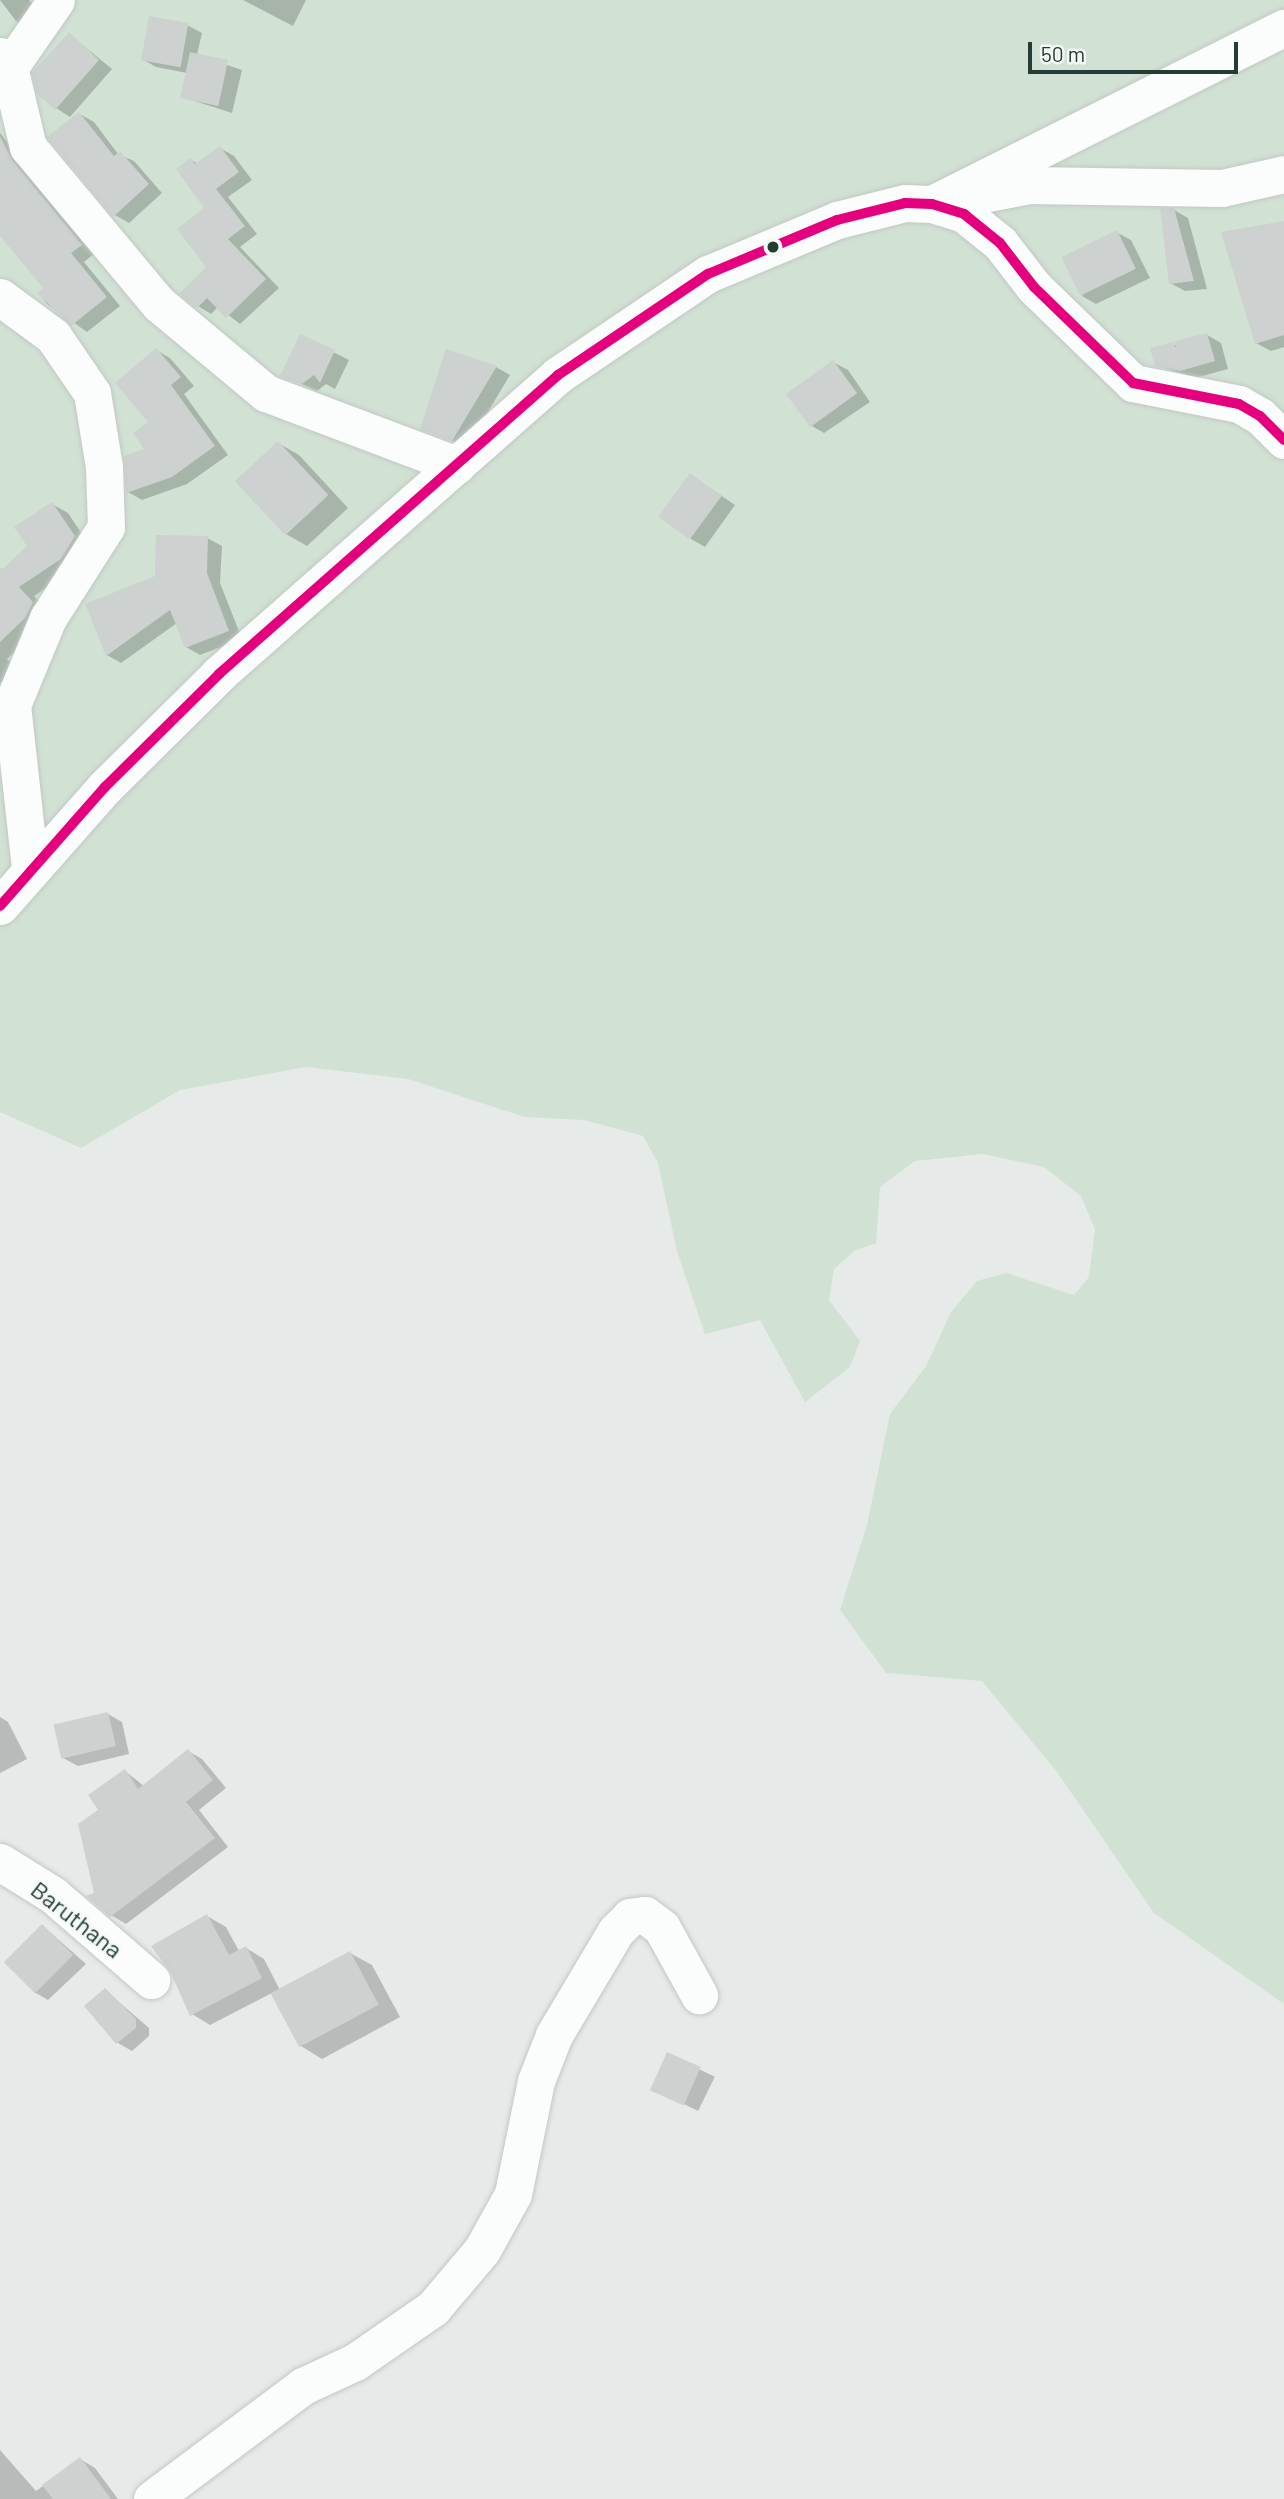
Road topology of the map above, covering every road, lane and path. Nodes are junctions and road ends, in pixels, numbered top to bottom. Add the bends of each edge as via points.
1 (56, 0) edge
2 (1284, 29) edge
3 (3, 70) edge
4 (1284, 174) edge
5 (932, 204) junction
6 (0, 297) edge
7 (1284, 440) edge
8 (457, 465) junction
9 (6, 708) edge
10 (30, 867) junction
11 (0, 906) edge
12 (0, 1862) edge
13 (151, 1980) dead end
14 (699, 1995) dead end
15 (152, 2499) edge

1 - 3 street
2 - 5 street
3 - 8 street via 28,147 159,304 266,393
4 - 5 street via 1222,188 1030,185
5 - 7 street via 964,214 999,243 1034,287 1133,383 1239,404 1260,416
5 - 8 street via 905,203 837,220 708,274 558,375
6 - 9 street via 53,336 92,393 104,467 106,527 48,618
8 - 10 street via 219,674
9 - 10 street
10 - 11 street
12 - 13 street, Baruthana via 53,1895
14 - 15 street via 662,1928 645,1915 631,1917 616,1931 554,2035 536,2081 513,2194 482,2250 433,2308 355,2362 294,2393

